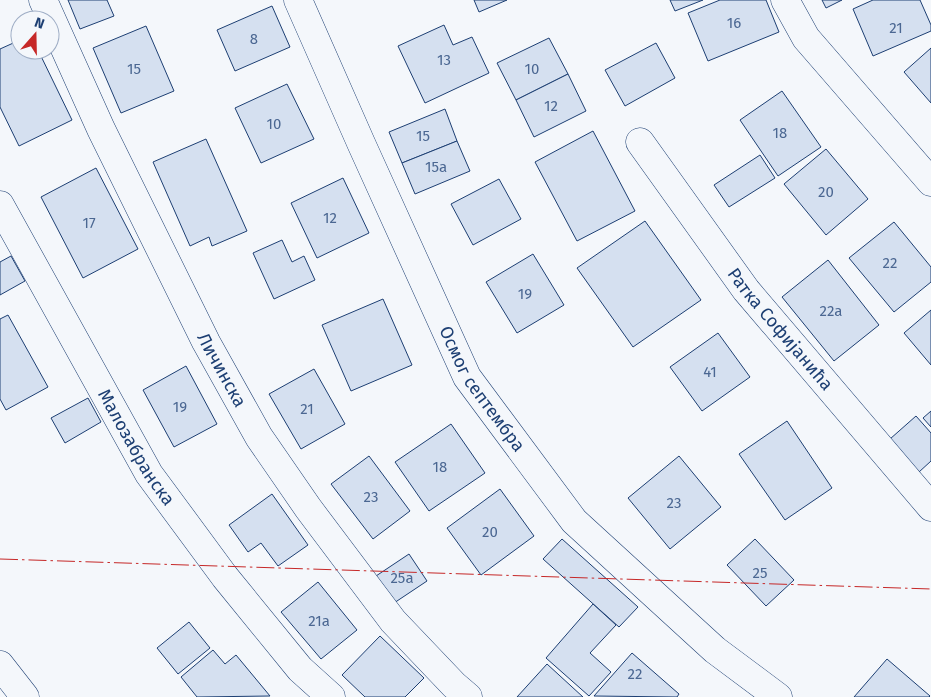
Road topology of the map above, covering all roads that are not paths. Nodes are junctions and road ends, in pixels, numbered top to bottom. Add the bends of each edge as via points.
1 (43, 0) edge
2 (298, 0) edge
3 (785, 0) edge
4 (640, 142) dead end
5 (931, 182) edge
6 (0, 205) edge
7 (931, 507) edge
8 (0, 665) edge
9 (25, 697) edge
10 (331, 697) edge
11 (468, 697) edge
12 (778, 697) edge

1 - 11 street, Личинска via 206,342 258,437 392,620
2 - 12 street, Осмог септембра via 467,377 574,521 715,650
3 - 5 street via 806,38
4 - 7 street, Ратка Софијанића via 746,290
6 - 10 street, Малозабранска via 149,474 225,577 300,669
8 - 9 street

